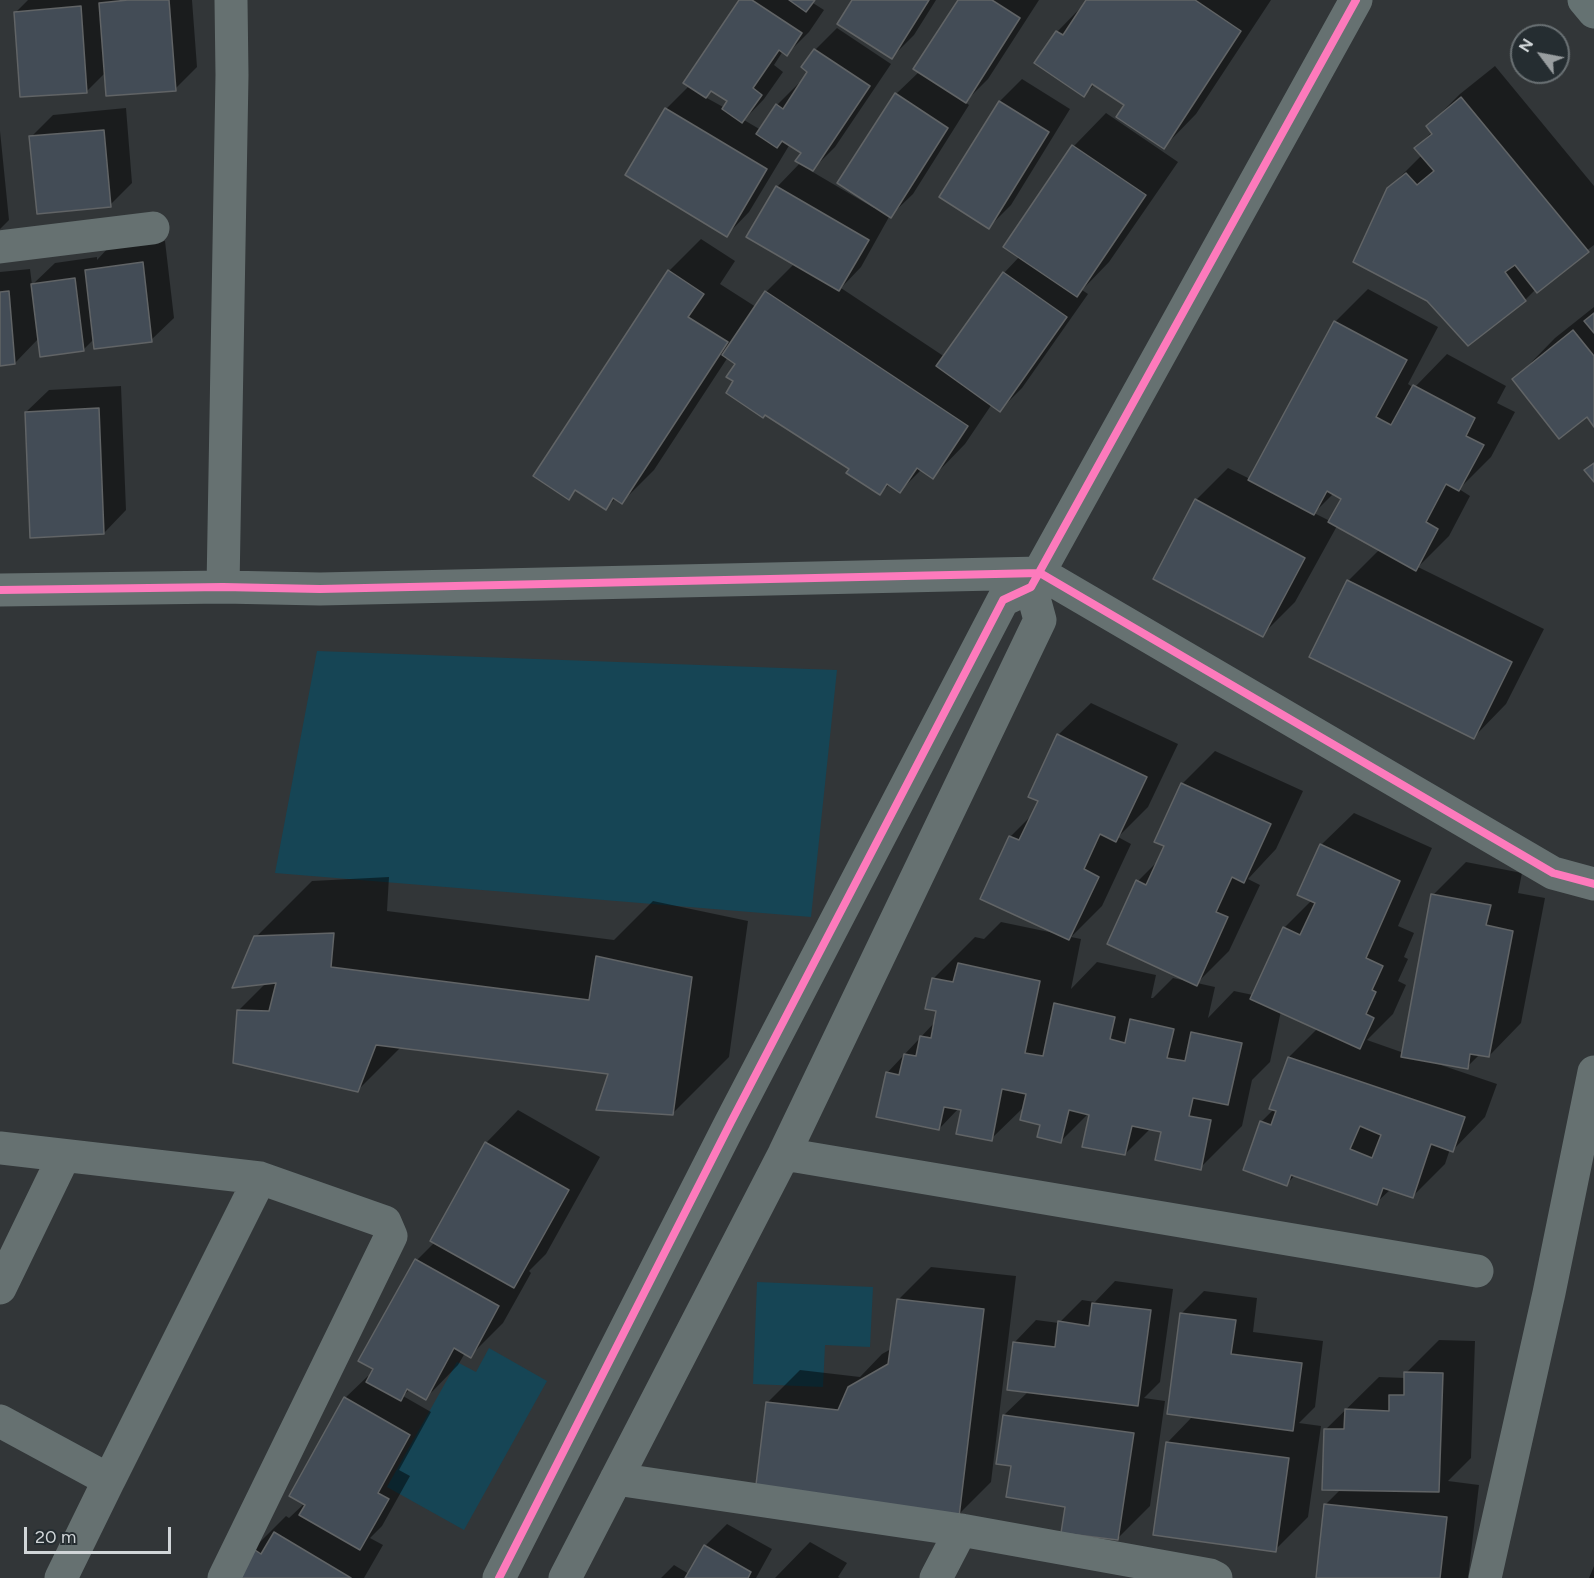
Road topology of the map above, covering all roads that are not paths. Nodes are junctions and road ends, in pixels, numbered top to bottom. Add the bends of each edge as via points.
1 (231, 0) edge
2 (1356, 0) edge
3 (1584, 0) edge
4 (1594, 12) edge
5 (153, 228) dead end
6 (0, 247) edge
7 (1036, 580) junction
8 (224, 587) junction
9 (0, 590) edge
10 (1594, 884) edge
11 (1594, 1072) edge
12 (0, 1148) edge
13 (784, 1154) junction
14 (64, 1156) junction
15 (261, 1178) junction
16 (1477, 1271) dead end
17 (0, 1288) edge
18 (0, 1421) edge
19 (616, 1479) junction
20 (109, 1480) junction
21 (961, 1530) junction
22 (61, 1578) edge
23 (224, 1578) edge
24 (499, 1578) edge
25 (565, 1578) edge
26 (936, 1578) edge
27 (1216, 1578) edge
28 (1485, 1578) edge

1 - 8 street
2 - 7 street
3 - 4 main road
5 - 6 street
7 - 8 street
7 - 10 street via 1553,873
7 - 13 street via 1040,620
7 - 24 street via 1004,600 736,1112
8 - 9 street
11 - 28 street
12 - 14 street
13 - 16 street
13 - 19 street
14 - 15 street
14 - 17 street
15 - 20 street
15 - 23 street via 385,1222 391,1236
18 - 20 street
19 - 21 street
19 - 25 street
20 - 22 street
21 - 26 street
21 - 27 street

